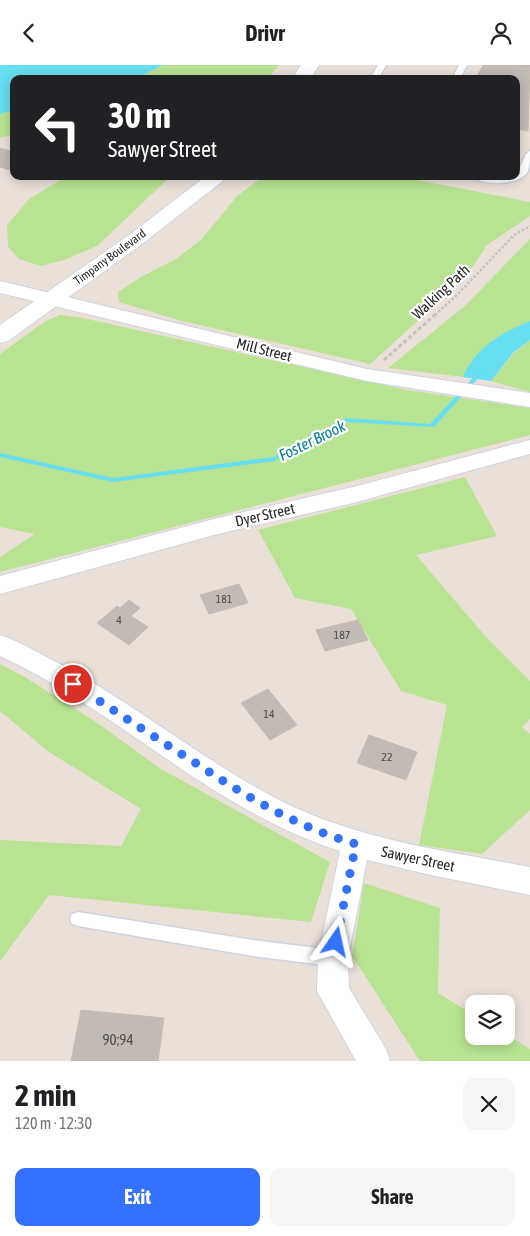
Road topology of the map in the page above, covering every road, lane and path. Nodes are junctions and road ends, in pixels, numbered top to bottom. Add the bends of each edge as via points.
1 (530, 154) edge
2 (520, 174) edge
3 (214, 180) edge
4 (530, 226) edge
5 (0, 287) edge
6 (52, 299) junction
7 (0, 335) edge
8 (367, 375) junction
9 (530, 400) edge
10 (530, 447) edge
11 (0, 585) edge
12 (0, 645) edge
13 (356, 844) junction
14 (530, 881) edge
15 (78, 919) dead end
16 (333, 958) junction
17 (374, 1061) edge

1 - 2 lane
3 - 6 main road, Timpany Boulevard
4 - 8 path, Walking Path via 514,235 457,295
5 - 6 street, Mill Street
6 - 7 main road, Timpany Boulevard
6 - 8 street, Mill Street
8 - 9 street, Mill Street
10 - 11 street, Dyer Street
12 - 13 street, Sawyer Street via 73,684 271,810 311,830
13 - 14 street, Sawyer Street via 436,864
13 - 16 street
15 - 16 lane
16 - 17 street via 333,991

